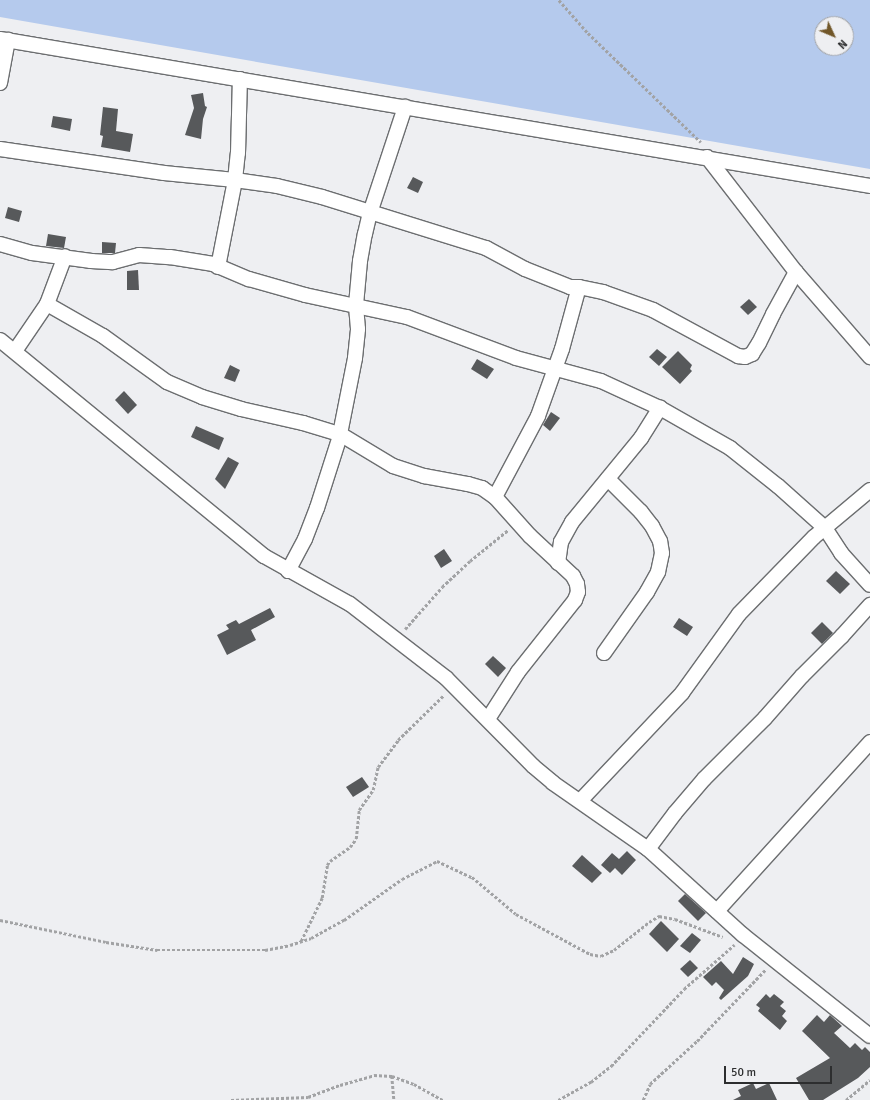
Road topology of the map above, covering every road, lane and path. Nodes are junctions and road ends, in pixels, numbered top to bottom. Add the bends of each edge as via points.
1 (558, 0) edge
2 (4, 40) edge
3 (240, 79) junction
4 (0, 83) edge
5 (405, 107) junction
6 (701, 143) dead end
7 (0, 149) edge
8 (707, 158) junction
9 (235, 180) junction
10 (870, 186) edge
11 (370, 213) junction
12 (0, 244) edge
13 (65, 256) junction
14 (218, 267) junction
15 (796, 272) junction
16 (579, 287) junction
17 (47, 304) junction
18 (356, 305) junction
19 (0, 340) edge
20 (14, 351) junction
21 (870, 357) edge
22 (556, 368) junction
23 (660, 408) junction
24 (340, 434) junction
25 (608, 479) junction
26 (870, 490) edge
27 (495, 497) junction
28 (518, 522) junction
29 (825, 528) junction
30 (558, 563) junction
31 (288, 571) junction
32 (870, 585) edge
33 (870, 605) edge
34 (397, 639) junction
35 (604, 652) dead end
36 (452, 683) junction
37 (488, 719) junction
38 (870, 742) edge
39 (580, 801) junction
40 (648, 850) junction
41 (717, 911) junction
42 (0, 920) edge
43 (301, 941) junction
44 (774, 960) junction
45 (870, 1036) edge
46 (392, 1076) junction
47 (870, 1080) edge
48 (852, 1095) junction
49 (308, 1098) edge
50 (231, 1100) edge
51 (394, 1100) edge
52 (443, 1100) edge
53 (558, 1100) edge
54 (643, 1100) edge
55 (846, 1100) edge
56 (852, 1100) edge

1 - 6 path via 588,33
2 - 3 street
2 - 4 street
3 - 5 street
3 - 9 street
5 - 8 street
5 - 11 street
7 - 9 street via 164,173
8 - 10 street
8 - 15 street
9 - 11 street via 277,186
9 - 14 street
11 - 16 street via 486,248 570,287
11 - 18 street via 360,261
12 - 13 street via 32,253
13 - 14 street via 113,262 139,256 170,258
13 - 17 street
14 - 18 street via 291,291
15 - 16 street via 759,343 752,354 745,357 738,356 653,310 603,292
15 - 21 street
16 - 22 street
17 - 20 street
17 - 24 street via 103,336 167,382 202,397 241,409
18 - 22 street via 407,317 516,358
18 - 24 street via 358,329 355,358
19 - 20 street
20 - 31 street via 242,539
22 - 23 street via 601,381
22 - 27 street via 538,416
23 - 25 street via 641,438
23 - 29 street via 730,448
24 - 27 street via 393,466 424,476 482,488
24 - 31 street via 317,508 305,539
25 - 30 street via 572,522 561,542
25 - 35 street via 652,526 660,541 662,554 658,572 647,592
26 - 29 street
27 - 28 street
28 - 30 street
28 - 34 path via 442,587
29 - 32 street via 840,553
29 - 39 street via 740,614 682,693
30 - 37 street via 577,584 575,600 518,672
31 - 34 street via 350,604
33 - 40 street via 765,718 704,779
34 - 36 street
36 - 37 street
36 - 43 path via 441,699 398,740 378,767 373,790 359,810 356,839 327,866 322,898
37 - 39 street via 533,766
38 - 41 street
39 - 40 street
40 - 41 street
41 - 44 street
42 - 43 path via 157,950 265,950
43 - 53 path via 344,920 402,879 437,861 472,877 516,914 590,954 602,956 614,950 658,916 712,931 736,943 684,989 611,1066 590,1082
44 - 45 street
44 - 54 path via 697,1041 650,1084
46 - 49 path via 374,1075
46 - 51 path
46 - 52 path via 414,1084
47 - 48 path
48 - 55 path
48 - 56 path
49 - 50 path

